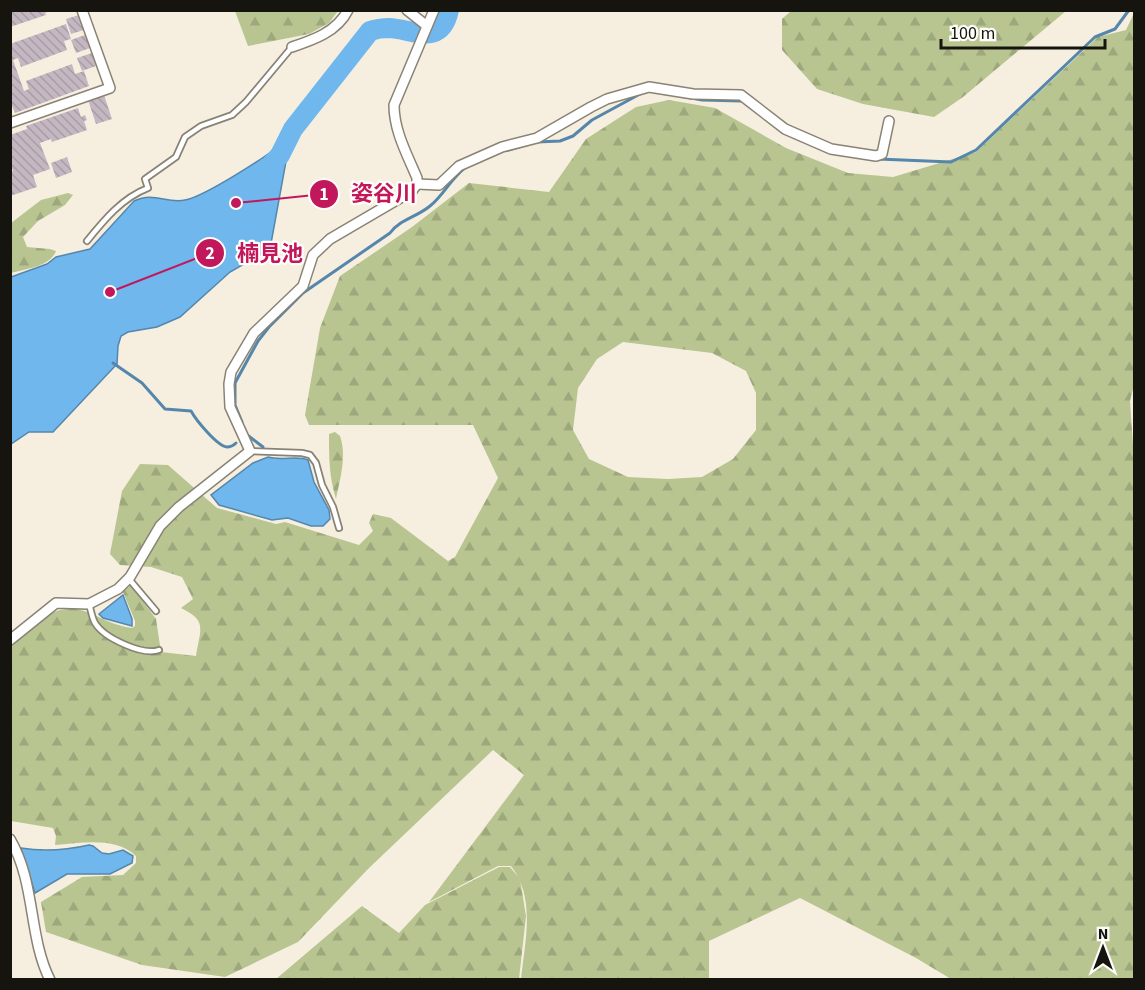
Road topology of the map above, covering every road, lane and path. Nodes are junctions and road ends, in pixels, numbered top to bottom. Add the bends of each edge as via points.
1 (82, 10) edge
2 (348, 10) edge
3 (407, 10) edge
4 (434, 10) edge
5 (427, 27) junction
6 (292, 47) joint
7 (889, 121) dead end
8 (10, 123) edge
9 (417, 184) junction
10 (87, 241) dead end
11 (250, 452) junction
12 (339, 528) dead end
13 (129, 579) junction
14 (89, 604) junction
15 (156, 611) dead end
16 (10, 639) edge
17 (159, 650) dead end
18 (10, 839) edge
19 (50, 980) edge

1 - 8 street via 110,88
2 - 6 street via 325,34
3 - 5 street
4 - 5 street
5 - 9 street via 394,105 394,119
6 - 10 lane via 246,102 232,115 201,126 185,137 176,157 145,179 148,188 133,194
7 - 9 street via 885,147 876,156 831,149 785,129 741,95 693,94 649,87 607,99 537,138 502,147 459,166 439,185
9 - 11 street via 412,191 348,227 313,255 303,286 254,333 231,372 229,384 230,407
11 - 12 lane via 310,455
11 - 13 street via 160,526
13 - 14 street via 111,595
13 - 15 lane
14 - 16 street via 56,603
14 - 17 lane via 95,623 118,642 152,652
18 - 19 street via 31,897 39,955

